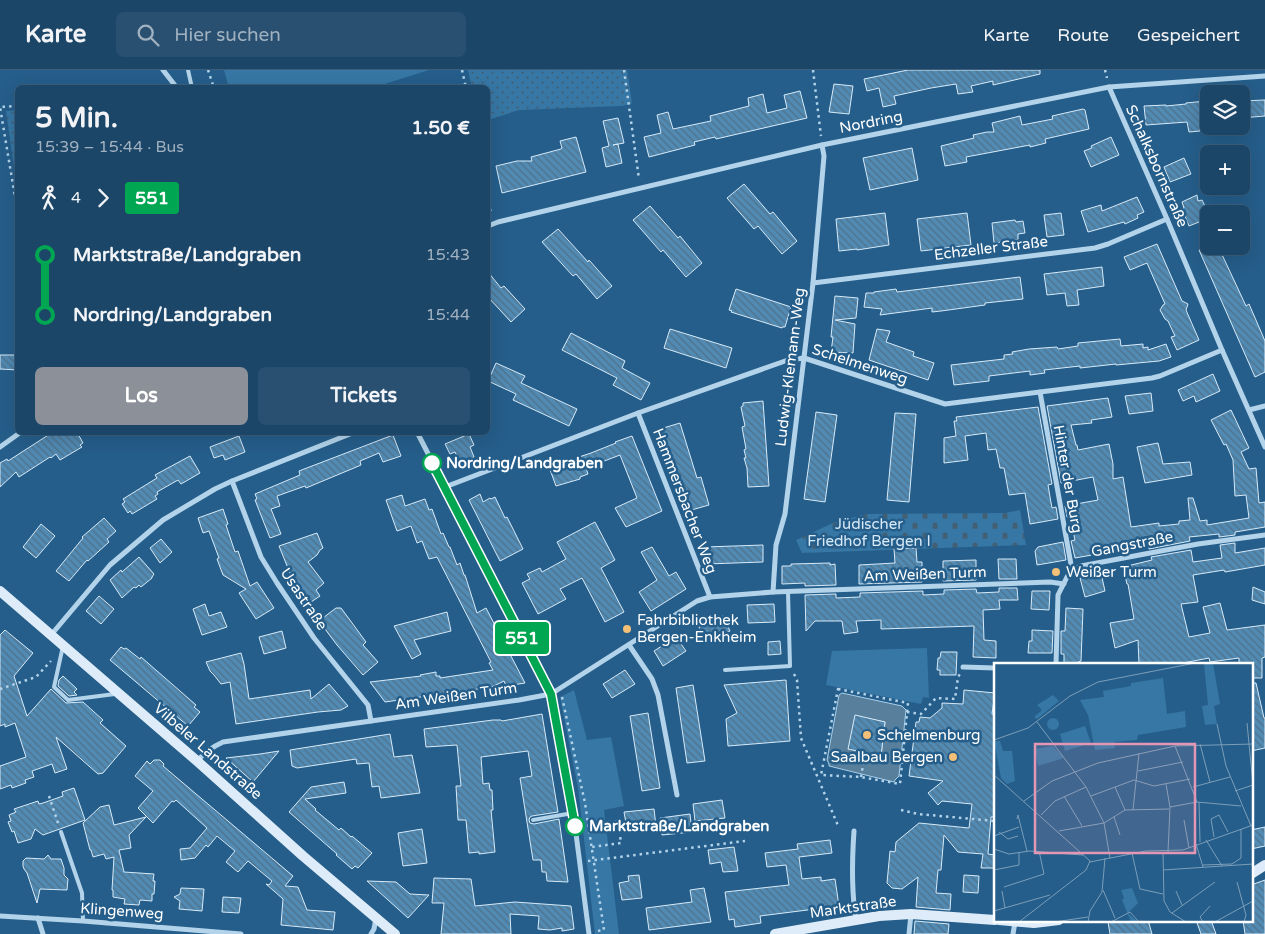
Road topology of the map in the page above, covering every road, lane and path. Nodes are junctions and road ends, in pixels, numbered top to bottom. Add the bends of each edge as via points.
1 (163, 70) edge
2 (188, 70) edge
3 (208, 70) edge
4 (462, 70) edge
5 (624, 70) edge
6 (814, 70) edge
7 (1265, 76) edge
8 (176, 85) edge
9 (191, 85) edge
10 (213, 85) edge
11 (465, 85) edge
12 (1109, 87) junction
13 (15, 106) edge
14 (822, 145) junction
15 (640, 188) junction
16 (15, 197) edge
17 (1167, 218) junction
18 (490, 225) edge
19 (813, 283) junction
20 (1222, 350) junction
21 (804, 358) junction
22 (1040, 392) junction
23 (1265, 406) edge
24 (1249, 410) junction
25 (638, 413) junction
26 (17, 435) edge
27 (347, 435) edge
28 (419, 435) edge
29 (0, 447) edge
30 (1265, 448) edge
31 (232, 481) junction
32 (445, 487) junction
33 (1265, 535) edge
34 (1072, 570) junction
35 (1064, 584) junction
36 (0, 591) edge
37 (773, 592) junction
38 (788, 592) junction
39 (710, 597) junction
40 (51, 635) junction
41 (629, 645) junction
42 (63, 646) junction
43 (1056, 663) edge
44 (790, 666) junction
45 (963, 667) joint
46 (994, 668) edge
47 (725, 670) dead end
48 (560, 688) junction
49 (0, 689) edge
50 (119, 694) junction
51 (551, 694) junction
52 (908, 712) junction
53 (371, 721) junction
54 (865, 753) dead end
55 (197, 761) junction
56 (820, 776) junction
57 (861, 777) junction
58 (677, 795) dead end
59 (49, 796) dead end
60 (901, 810) dead end
61 (573, 813) junction
62 (533, 820) dead end
63 (994, 821) edge
64 (589, 825) junction
65 (839, 828) dead end
66 (60, 830) joint
67 (854, 831) dead end
68 (745, 841) dead end
69 (592, 847) junction
70 (594, 861) junction
71 (580, 862) junction
72 (1265, 866) edge
73 (1252, 873) edge
74 (911, 914) junction
75 (0, 916) edge
76 (38, 918) junction
77 (376, 918) junction
78 (856, 919) junction
79 (994, 920) edge
80 (83, 921) junction
81 (1015, 922) joint
82 (1034, 922) edge
83 (589, 933) edge
84 (43, 934) edge
85 (241, 934) edge
86 (371, 934) edge
87 (395, 934) edge
88 (775, 934) edge
89 (909, 934) edge
90 (1013, 934) edge

1 - 8 street
2 - 9 lane
3 - 10 path
4 - 11 path
5 - 15 path
6 - 14 path
7 - 12 street, Nordring
12 - 14 street, Nordring
12 - 17 street, Schalksbornstraße
13 - 16 path via 0,107
14 - 15 street, Nordring
14 - 19 street, Ludwig-Klemann-Weg via 824,156
15 - 18 street, Nordring
17 - 19 street, Echzeller Straße via 1095,248
17 - 20 street, Schalksbornstraße
19 - 21 street, Ludwig-Klemann-Weg
20 - 22 street, Schelmenweg via 1152,378
20 - 24 street, Schalksbornstraße
21 - 22 street, Schelmenweg via 945,404
21 - 25 street, Schelmenweg via 788,360
21 - 37 street, Ludwig-Klemann-Weg via 785,514 776,546
22 - 34 street, Hinter der Burg
23 - 24 street
24 - 30 street, Schalksbornstraße
25 - 32 street, Schelmenweg
25 - 39 street, Hammersbacher Weg
26 - 29 street
27 - 31 street
28 - 32 street
31 - 40 street via 163,520 110,565
31 - 53 street, Usastraße via 261,557 314,638 368,705
32 - 51 street
33 - 34 street, Gangstraße via 1198,544
34 - 35 street
35 - 38 street, Am Weißen Turm
35 - 43 street via 1058,595
36 - 40 main road, Vilbeler Landstraße
37 - 38 street, Am Weißen Turm
37 - 39 street, Am Weißen Turm
38 - 44 lane
39 - 41 street, Am Weißen Turm via 697,601
40 - 42 main road, Vilbeler Landstraße
41 - 48 street, Am Weißen Turm
41 - 58 street via 652,679 658,695
42 - 49 path via 36,677
42 - 50 main road, Vilbeler Landstraße
42 - 50 lane via 54,687 68,700
44 - 47 lane
44 - 56 path via 797,680 801,738
45 - 46 street
45 - 52 path via 955,699 936,698 921,714
48 - 51 street, Am Weißen Turm
48 - 64 path
50 - 55 main road, Vilbeler Landstraße
51 - 53 street, Am Weißen Turm
51 - 61 street
52 - 56 path via 908,703 838,689
52 - 57 path via 900,784
53 - 55 street, Am Weißen Turm via 223,742
54 - 57 path
55 - 77 main road, Vilbeler Landstraße
56 - 57 path
56 - 65 path
59 - 66 path
60 - 63 path
61 - 62 lane
61 - 71 street
64 - 69 path
64 - 69 path via 618,821 619,828 621,843
66 - 80 lane via 82,893
67 - 78 street
68 - 70 path
69 - 70 path
70 - 71 path
70 - 83 path via 604,930
71 - 83 street
72 - 73 main road
74 - 78 main road, Marktstraße
74 - 79 main road, Marktstraße
74 - 89 street
75 - 76 street, Klingenweg
76 - 80 street, Klingenweg
76 - 84 street
77 - 86 street
77 - 87 main road, Vilbeler Landstraße
78 - 88 main road, Marktstraße
80 - 85 street, Klingenweg
81 - 82 main road
81 - 90 street

